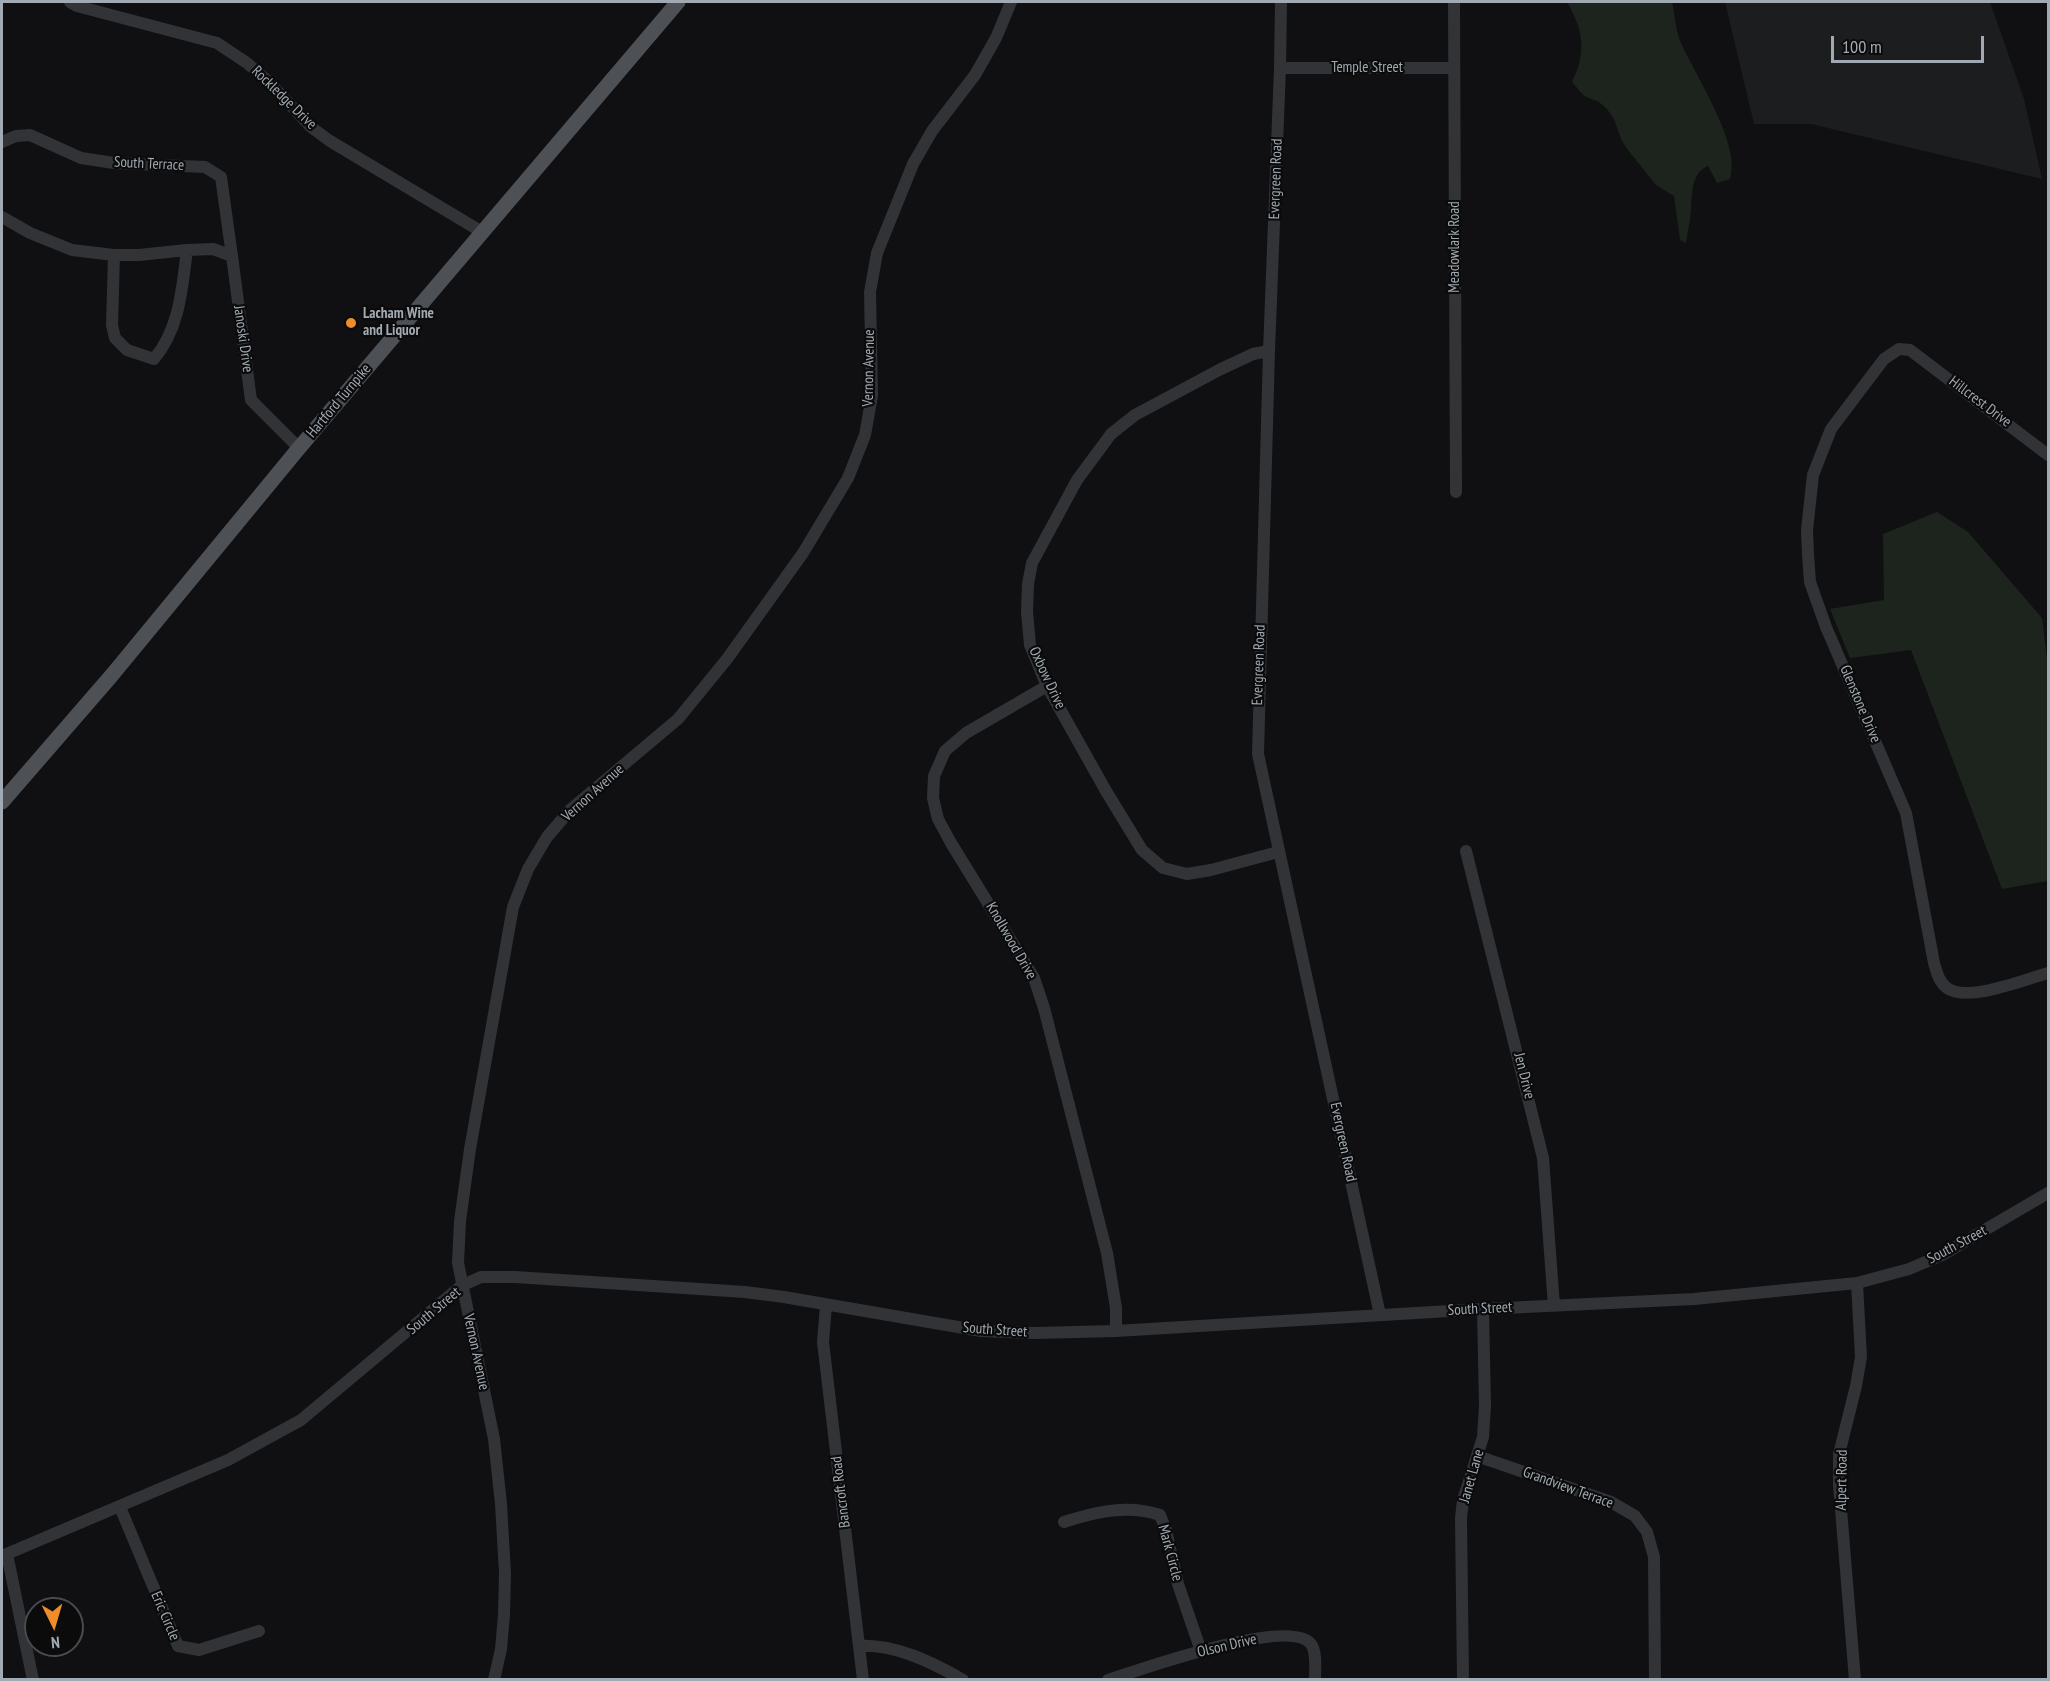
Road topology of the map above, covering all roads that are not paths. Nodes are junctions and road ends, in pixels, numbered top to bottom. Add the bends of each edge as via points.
1 (70, 2) edge
2 (678, 2) edge
3 (1011, 2) edge
4 (1281, 2) edge
5 (1454, 2) edge
6 (1454, 68) junction
7 (1280, 69) junction
8 (2, 142) edge
9 (2, 217) edge
10 (482, 232) junction
11 (187, 249) junction
12 (114, 255) junction
13 (232, 256) junction
14 (1910, 350) joint
15 (1269, 351) junction
16 (299, 448) junction
17 (2049, 455) edge
18 (1456, 492) dead end
19 (1047, 686) junction
20 (2, 802) edge
21 (1466, 851) dead end
22 (1278, 852) junction
23 (2049, 973) edge
24 (2049, 1193) edge
25 (1857, 1283) junction
26 (461, 1286) junction
27 (826, 1305) junction
28 (1554, 1306) junction
29 (1483, 1309) junction
30 (1380, 1315) junction
31 (1116, 1331) junction
32 (1477, 1456) junction
33 (120, 1507) junction
34 (1064, 1522) dead end
35 (4, 1555) edge
36 (259, 1631) dead end
37 (859, 1646) junction
38 (1202, 1651) junction
39 (33, 1680) edge
40 (494, 1680) edge
41 (863, 1680) edge
42 (963, 1680) edge
43 (1108, 1680) edge
44 (1315, 1680) edge
45 (1463, 1680) edge
46 (1655, 1680) edge
47 (1855, 1680) edge

1 - 10 street, Rockledge Drive via 217,43 248,63 330,141
2 - 10 main road, Hartford Turnpike
3 - 26 street, Vernon Avenue via 975,75 932,131 913,164 877,253 870,292 872,396 865,435 848,478 803,553 713,677 678,719 571,808 528,869 513,907 470,1149 460,1221
4 - 7 street, Evergreen Road
5 - 6 street, Meadowlark Road
6 - 7 street, Temple Street
6 - 18 street, Meadowlark Road
7 - 15 street, Evergreen Road
8 - 13 street, South Terrace via 30,135 81,158 204,166 221,177
9 - 12 street via 72,250
10 - 16 main road, Hartford Turnpike
11 - 12 street
11 - 12 street via 178,315 165,346 154,359 127,350 114,338
11 - 13 street via 213,249
13 - 16 street, Janoski Drive via 251,400
14 - 17 street, Hillcrest Drive
14 - 23 street, Glenstone Drive via 1899,349 1884,358 1831,429 1819,456 1807,530 1810,582 1906,813 1938,978 1948,989 1959,993
15 - 19 street, Oxbow Drive via 1219,370 1135,415 1111,434 1077,480 1032,563 1028,584 1030,645
15 - 22 street, Evergreen Road via 1257,754
16 - 20 main road, Hartford Turnpike
19 - 22 street, Oxbow Drive via 1142,850 1163,868 1187,874
19 - 31 street, Knollwood Drive via 966,734 945,752 934,776 933,798 938,819 951,843 1034,978 1107,1253
21 - 28 street, Jen Drive via 1543,1158
22 - 30 street, Evergreen Road
24 - 25 street, South Street via 1942,1254 1909,1269
25 - 28 street, South Street via 1694,1299
25 - 47 street, Alpert Road via 1861,1357 1839,1454
26 - 27 street, South Street via 481,1277 527,1278 745,1292
26 - 33 street, South Street via 301,1420 228,1460
26 - 40 street, Vernon Avenue via 494,1439 501,1504 504,1615
27 - 31 street, South Street via 981,1331
27 - 37 street, Bancroft Road via 823,1342
28 - 29 street, South Street
29 - 30 street, South Street
29 - 32 street, Janet Lane via 1485,1406
30 - 31 street, South Street
32 - 45 street, Janet Lane via 1461,1518
32 - 46 street, Grandview Terrace via 1611,1502 1635,1516 1647,1532 1654,1557
33 - 35 street, South Street
33 - 36 street, Eric Circle via 178,1646 199,1650
34 - 38 street, Mark Circle via 1095,1512 1143,1509 1160,1515 1178,1584
35 - 39 street
37 - 41 street, Bancroft Road
37 - 42 street via 869,1645 932,1662
38 - 43 street, Olson Drive
38 - 44 street, Olson Drive via 1256,1638 1302,1637 1311,1644

